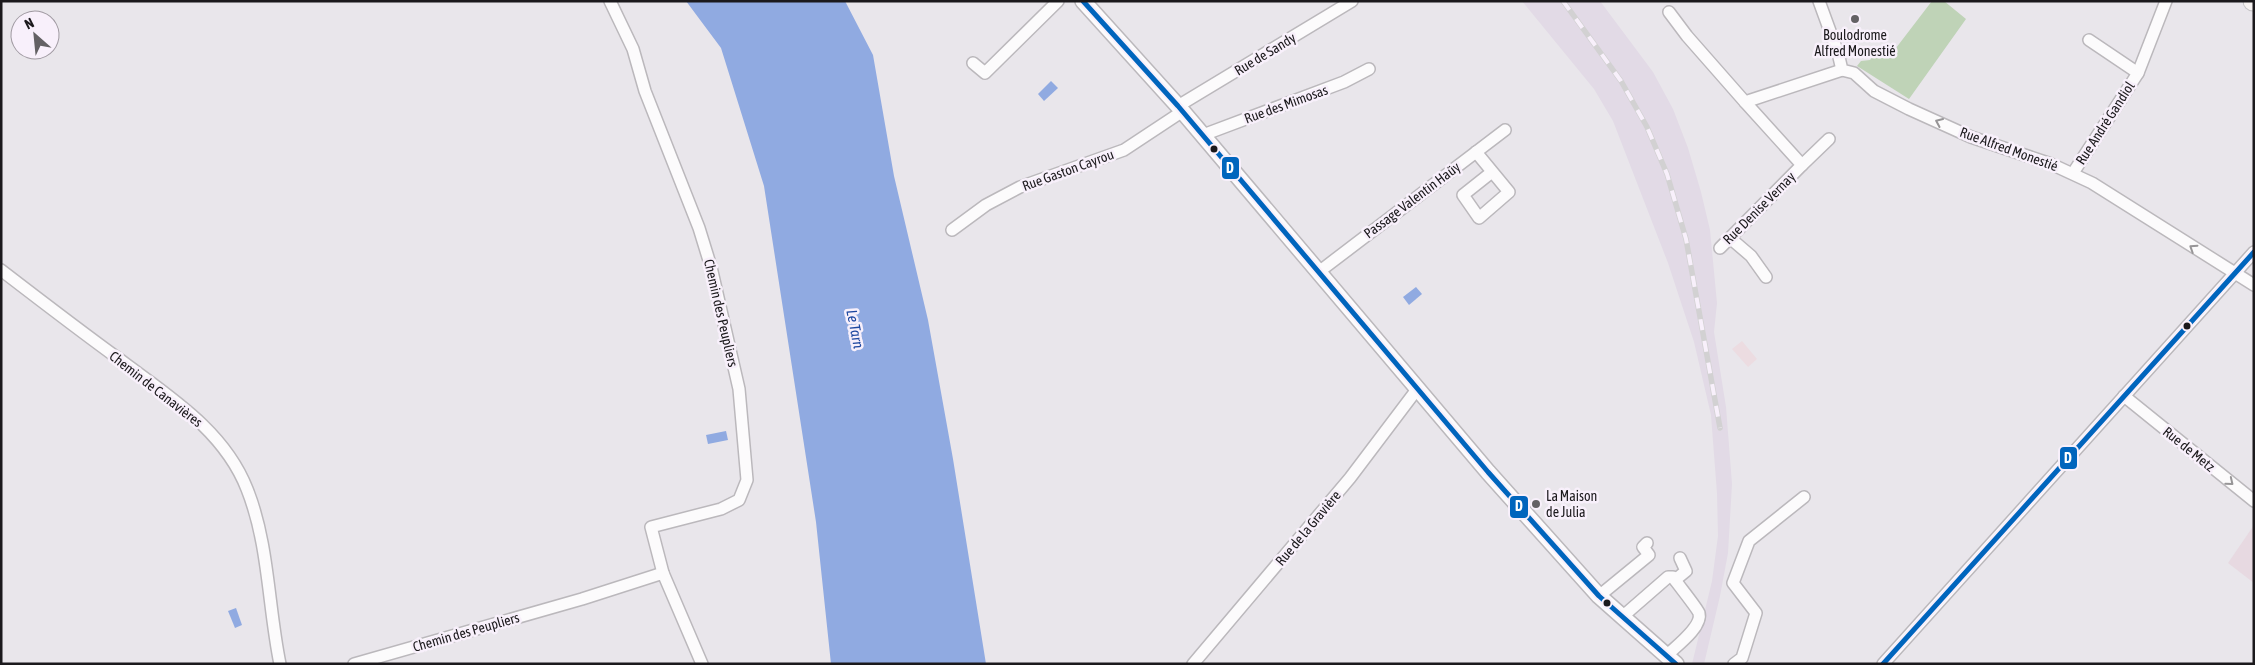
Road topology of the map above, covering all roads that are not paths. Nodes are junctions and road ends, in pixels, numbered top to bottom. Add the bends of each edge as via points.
1 (610, 1) edge
2 (1058, 1) edge
3 (1083, 1) edge
4 (1352, 1) edge
5 (1820, 1) edge
6 (2166, 1) edge
7 (1670, 12) dead end
8 (2089, 40) dead end
9 (973, 63) dead end
10 (1369, 69) dead end
11 (1842, 70) junction
12 (2138, 73) junction
13 (1745, 102) junction
14 (1180, 108) junction
15 (1505, 130) dead end
16 (1202, 135) junction
17 (1829, 139) dead end
18 (1476, 152) junction
19 (1802, 165) junction
20 (1492, 172) dead end
21 (2073, 173) junction
22 (952, 230) dead end
23 (1730, 238) junction
24 (1720, 248) dead end
25 (2254, 252) edge
26 (1, 270) edge
27 (1320, 271) junction
28 (2234, 273) junction
29 (1766, 277) dead end
30 (2254, 285) edge
31 (1418, 388) junction
32 (2124, 396) junction
33 (1804, 497) dead end
34 (2254, 501) edge
35 (1647, 543) dead end
36 (1680, 558) dead end
37 (663, 573) junction
38 (1676, 580) junction
39 (1599, 596) junction
40 (1622, 617) junction
41 (1671, 660) edge
42 (280, 664) edge
43 (354, 664) edge
44 (702, 664) edge
45 (1193, 664) edge
46 (1734, 664) edge
47 (1883, 664) edge

1 - 37 street, Chemin des Peupliers via 633,49 645,91 699,228 728,336 739,389 744,441 746,480 739,500 721,509 651,527
2 - 9 street via 985,73
3 - 14 street
4 - 14 street, Rue de Sandy
5 - 11 street
6 - 12 street, Rue André Gandiol
7 - 13 street, Rue Denise Vernay
8 - 12 street, Rue André Gandiol
10 - 16 street, Rue des Mimosas via 1336,86
11 - 13 street
21 -> 11 street, Rue Alfred Monestié via 1972,137 1874,91 1854,74
12 - 21 street, Rue André Gandiol
13 - 19 street, Rue Denise Vernay
14 - 16 street
14 - 22 street, Rue Gaston Cayrou via 1124,150 1020,187 986,205
15 - 18 street, Passage Valentin Haüy
16 - 27 street
17 - 19 street
18 - 20 street
18 - 27 street, Passage Valentin Haüy
19 - 23 street, Rue Denise Vernay
28 -> 21 street, Rue Alfred Monestié
23 - 24 street, Rue Denise Vernay
23 - 29 street via 1751,256
25 - 28 street
26 - 42 street, Chemin de Canavières via 180,405 217,439 248,490 257,519
27 - 31 street
28 - 30 street, Rue Alfred Monestié
28 - 32 street
31 - 39 street
31 - 45 street, Rue de la Gravière via 1350,478
32 -> 34 street, Rue de Metz
32 - 47 street
33 - 46 street via 1749,541 1733,583 1756,613 1742,658
35 - 39 street via 1643,547 1650,555
36 - 38 street via 1686,571
37 - 43 street, Chemin des Peupliers
37 - 44 street, Chemin des Peupliers
38 - 40 street via 1668,577
38 - 41 street via 1699,612 1699,619
39 - 40 street
40 - 41 street

